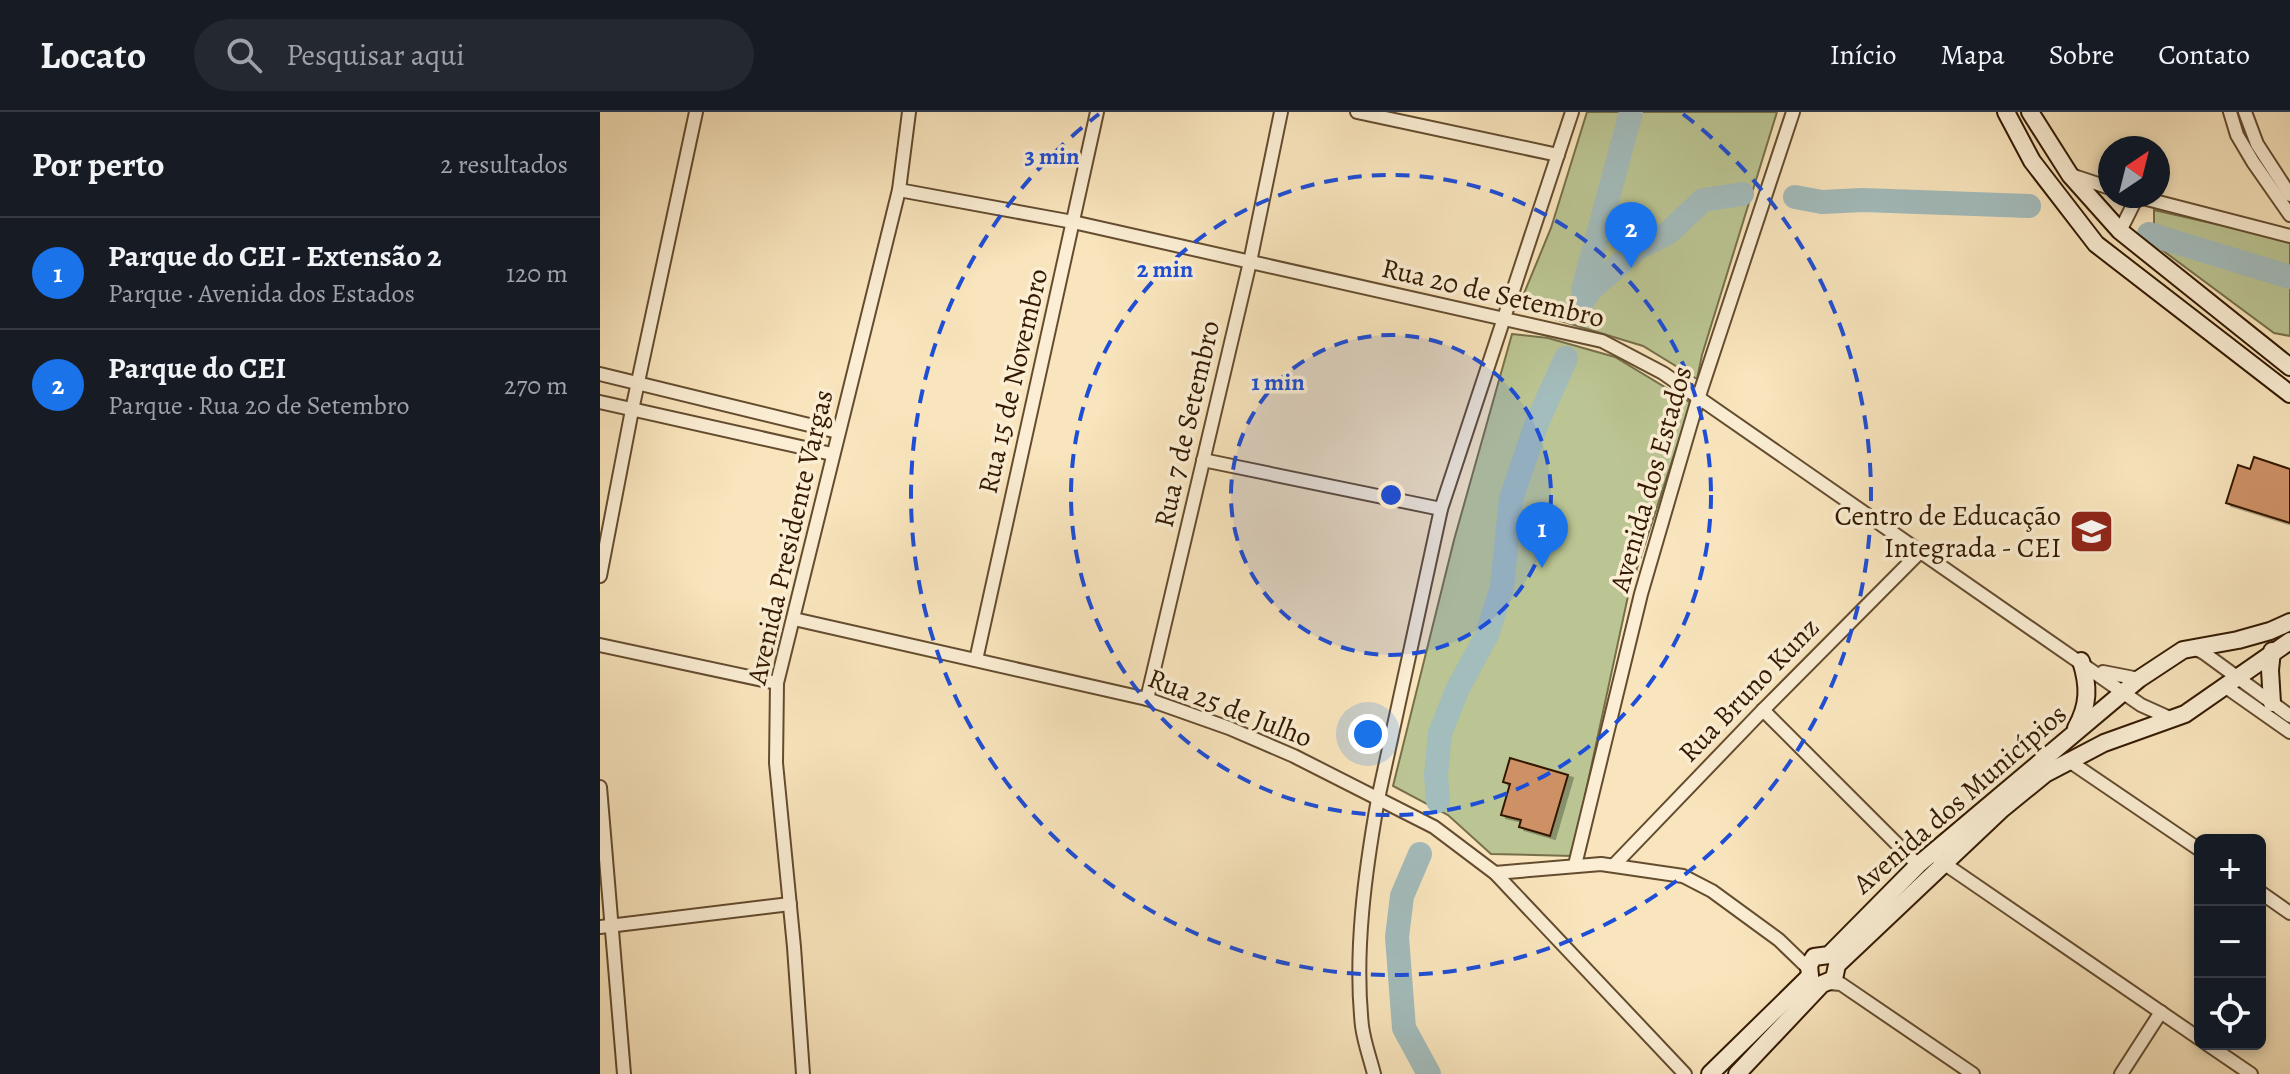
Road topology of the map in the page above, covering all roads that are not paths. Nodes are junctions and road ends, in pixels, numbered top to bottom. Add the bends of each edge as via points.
1 (696, 112) edge
2 (1097, 112) edge
3 (1281, 112) edge
4 (1357, 112) edge
5 (1572, 112) edge
6 (1793, 112) edge
7 (2006, 112) edge
8 (2030, 112) edge
9 (2230, 112) edge
10 (2245, 112) edge
11 (905, 113) edge
12 (1408, 117) edge
13 (1558, 155) junction
14 (2070, 175) junction
15 (2098, 184) edge
16 (899, 190) junction
17 (2290, 195) edge
18 (2170, 205) edge
19 (2131, 208) edge
20 (2290, 215) edge
21 (1073, 222) junction
22 (2120, 231) junction
23 (2290, 236) edge
24 (1250, 262) junction
25 (1506, 319) junction
26 (2290, 367) edge
27 (600, 374) edge
28 (637, 383) junction
29 (2290, 394) edge
30 (1698, 399) junction
31 (600, 402) edge
32 (632, 410) junction
33 (838, 432) junction
34 (832, 454) junction
35 (1203, 460) junction
36 (1441, 509) junction
37 (1920, 552) junction
38 (600, 576) edge
39 (794, 619) junction
40 (2290, 622) edge
41 (2290, 641) edge
42 (600, 645) edge
43 (2194, 648) junction
44 (2272, 651) junction
45 (976, 660) junction
46 (2081, 661) junction
47 (2139, 679) junction
48 (777, 683) junction
49 (2231, 683) junction
50 (2123, 691) junction
51 (1147, 699) junction
52 (2272, 703) junction
53 (1763, 710) junction
54 (2172, 719) junction
55 (2287, 722) edge
56 (2072, 735) junction
57 (2069, 761) junction
58 (600, 787) edge
59 (1378, 799) junction
60 (601, 814) edge
61 (2194, 846) edge
62 (1938, 859) junction
63 (1615, 864) junction
64 (1575, 865) junction
65 (1918, 865) junction
66 (1495, 873) junction
67 (2266, 896) edge
68 (790, 904) junction
69 (2290, 913) edge
70 (605, 926) edge
71 (1825, 971) junction
72 (2161, 1012) junction
73 (2194, 1035) edge
74 (2216, 1050) edge
75 (624, 1074) edge
76 (803, 1074) edge
77 (1374, 1074) edge
78 (1685, 1074) edge
79 (1710, 1074) edge
80 (1737, 1074) edge
81 (1973, 1074) edge
82 (2121, 1074) edge
83 (2251, 1074) edge

1 - 28 street
2 - 21 street, Rua 15 de Novembro
3 - 24 street, Rua 7 de Setembro
4 - 12 street
5 - 13 street
6 - 30 street, Avenida dos Estados
7 - 29 main road via 2032,161 2096,244
8 - 14 main road
9 - 20 street via 2237,135
10 - 17 street via 2257,144
11 - 16 street, Avenida Presidente Vargas
12 - 13 street
13 - 25 street
14 - 15 street
14 - 22 main road
16 - 21 street, Rua 20 de Setembro
16 - 33 street, Avenida Presidente Vargas
18 - 23 street
19 - 22 street
21 - 24 street, Rua 20 de Setembro
21 - 45 street, Rua 15 de Novembro
22 - 26 main road
24 - 25 street, Rua 20 de Setembro
24 - 35 street, Rua 7 de Setembro
25 - 30 street, Rua 20 de Setembro via 1602,341 1663,373
25 - 36 street
27 - 28 street
28 - 32 street
28 - 33 street
30 - 37 street, Rua 20 de Setembro
30 - 64 street, Avenida dos Estados via 1641,594
31 - 32 street
32 - 34 street
32 - 38 street
33 - 34 street, Avenida Presidente Vargas
34 - 39 street, Avenida Presidente Vargas
35 - 36 street
35 - 51 street, Rua 7 de Setembro
36 - 59 street
37 - 46 street, Rua 20 de Setembro
37 - 53 street, Rua Bruno Kunz
39 - 45 street, Rua 25 de Julho
39 - 48 street, Avenida Presidente Vargas
40 - 43 main road, Avenida dos Municípios
41 - 44 main road, Avenida dos Municípios
42 - 48 street
43 - 47 main road, Avenida dos Municípios
43 - 49 street
44 - 49 main road, Avenida dos Municípios
44 - 52 main road
45 - 51 street, Rua 25 de Julho
46 - 47 street via 2109,674
46 - 50 street, Rua 20 de Setembro
46 - 56 main road via 2088,696
47 - 50 main road, Avenida dos Municípios
48 - 68 street, Avenida Presidente Vargas via 776,763
49 - 52 street
49 - 54 main road, Avenida dos Municípios
49 - 55 street
50 - 54 street, Rua 20 de Setembro
50 - 56 main road, Avenida dos Municípios
51 - 59 street, Rua 25 de Julho via 1294,756
52 - 55 street
53 - 63 street, Rua Bruno Kunz
53 - 65 street
54 - 57 main road, Avenida dos Municípios
56 - 62 main road, Avenida dos Municípios
57 - 61 street
57 - 62 main road, Avenida dos Municípios
58 - 60 street
59 - 66 street, Rua 25 de Julho via 1434,827
59 - 77 street via 1361,947 1362,1027
60 - 70 street
62 - 65 main road, Avenida dos Municípios
62 - 71 main road, Avenida dos Municípios
62 - 72 street
63 - 64 street
63 - 71 street via 1683,876
64 - 66 street
65 - 71 main road, Avenida dos Municípios
66 - 78 street, Rua 25 de Julho
67 - 69 street
68 - 70 street
68 - 76 street, Avenida Presidente Vargas
70 - 75 street
71 - 79 main road, Avenida dos Municípios
71 - 80 main road, Avenida dos Municípios
71 - 81 street
72 - 73 street
72 - 82 street
74 - 83 street

